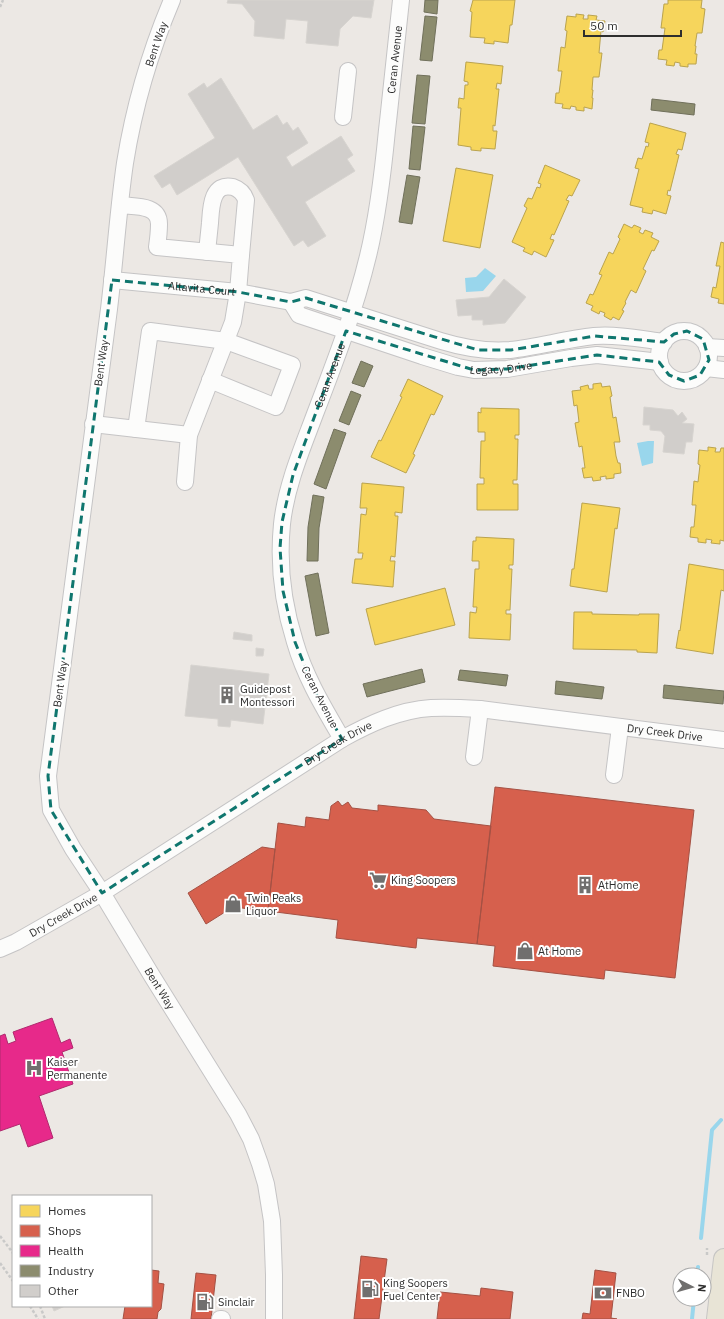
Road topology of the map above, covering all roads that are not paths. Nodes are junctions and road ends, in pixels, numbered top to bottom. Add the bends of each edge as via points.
1 (172, 0) edge
2 (401, 0) edge
3 (348, 71) dead end
4 (343, 117) dead end
5 (120, 205) junction
6 (207, 252) junction
7 (241, 255) junction
8 (112, 280) junction
9 (238, 292) junction
10 (290, 302) junction
11 (352, 313) junction
12 (346, 331) junction
13 (226, 341) junction
14 (664, 342) junction
15 (708, 347) junction
16 (724, 348) edge
17 (660, 362) junction
18 (706, 368) junction
19 (724, 370) edge
20 (210, 380) junction
21 (93, 424) junction
22 (136, 429) junction
23 (189, 435) junction
24 (185, 482) dead end
25 (480, 709) junction
26 (620, 727) junction
27 (342, 739) junction
28 (724, 740) edge
29 (474, 757) dead end
30 (614, 775) dead end
31 (102, 893) junction
32 (0, 949) edge
33 (715, 1257) edge
34 (274, 1319) edge
35 (717, 1319) edge

1 - 5 street, Bent Way via 156,40 141,90 125,163
2 - 11 street, Ceran Avenue via 380,190 369,254
3 - 4 street
5 - 6 street via 149,209 156,215 159,224 157,247
5 - 8 street, Bent Way
6 - 7 street
6 - 7 street via 212,199 218,191 230,186 239,190 246,200
7 - 9 street
8 - 9 street, Altavita Court
8 - 21 street, Bent Way
9 - 10 street, Altavita Court
9 - 13 street via 233,322
10 - 11 street, Altavita Court via 306,298
10 - 12 street via 299,315
11 - 12 street, Ceran Avenue
11 - 14 street, Legacy Drive via 462,348 478,350 520,349 595,336
12 - 17 street, Legacy Drive via 474,370 507,369 597,355
12 - 27 street, Ceran Avenue via 293,475 284,509 280,548 283,591 295,642 318,698
13 - 20 street
13 - 20 street via 292,365 276,407
13 - 22 street via 150,332
14 - 15 street via 674,334 687,331 699,336
14 - 17 street via 660,350
15 - 16 street
15 - 18 street via 709,360
17 - 18 street via 666,373 680,380 696,378
18 - 19 street
20 - 23 street
21 - 22 street
21 - 31 street, Bent Way via 48,776 51,810
22 - 23 street
23 - 24 street
25 - 26 street, Dry Creek Drive
25 - 27 street, Dry Creek Drive via 448,707 414,710 382,719
25 - 29 street
26 - 28 street, Dry Creek Drive
26 - 30 street
27 - 31 street, Dry Creek Drive
31 - 32 street, Dry Creek Drive
31 - 34 street, Bent Way via 251,1139 264,1177 271,1214
33 - 35 main road

